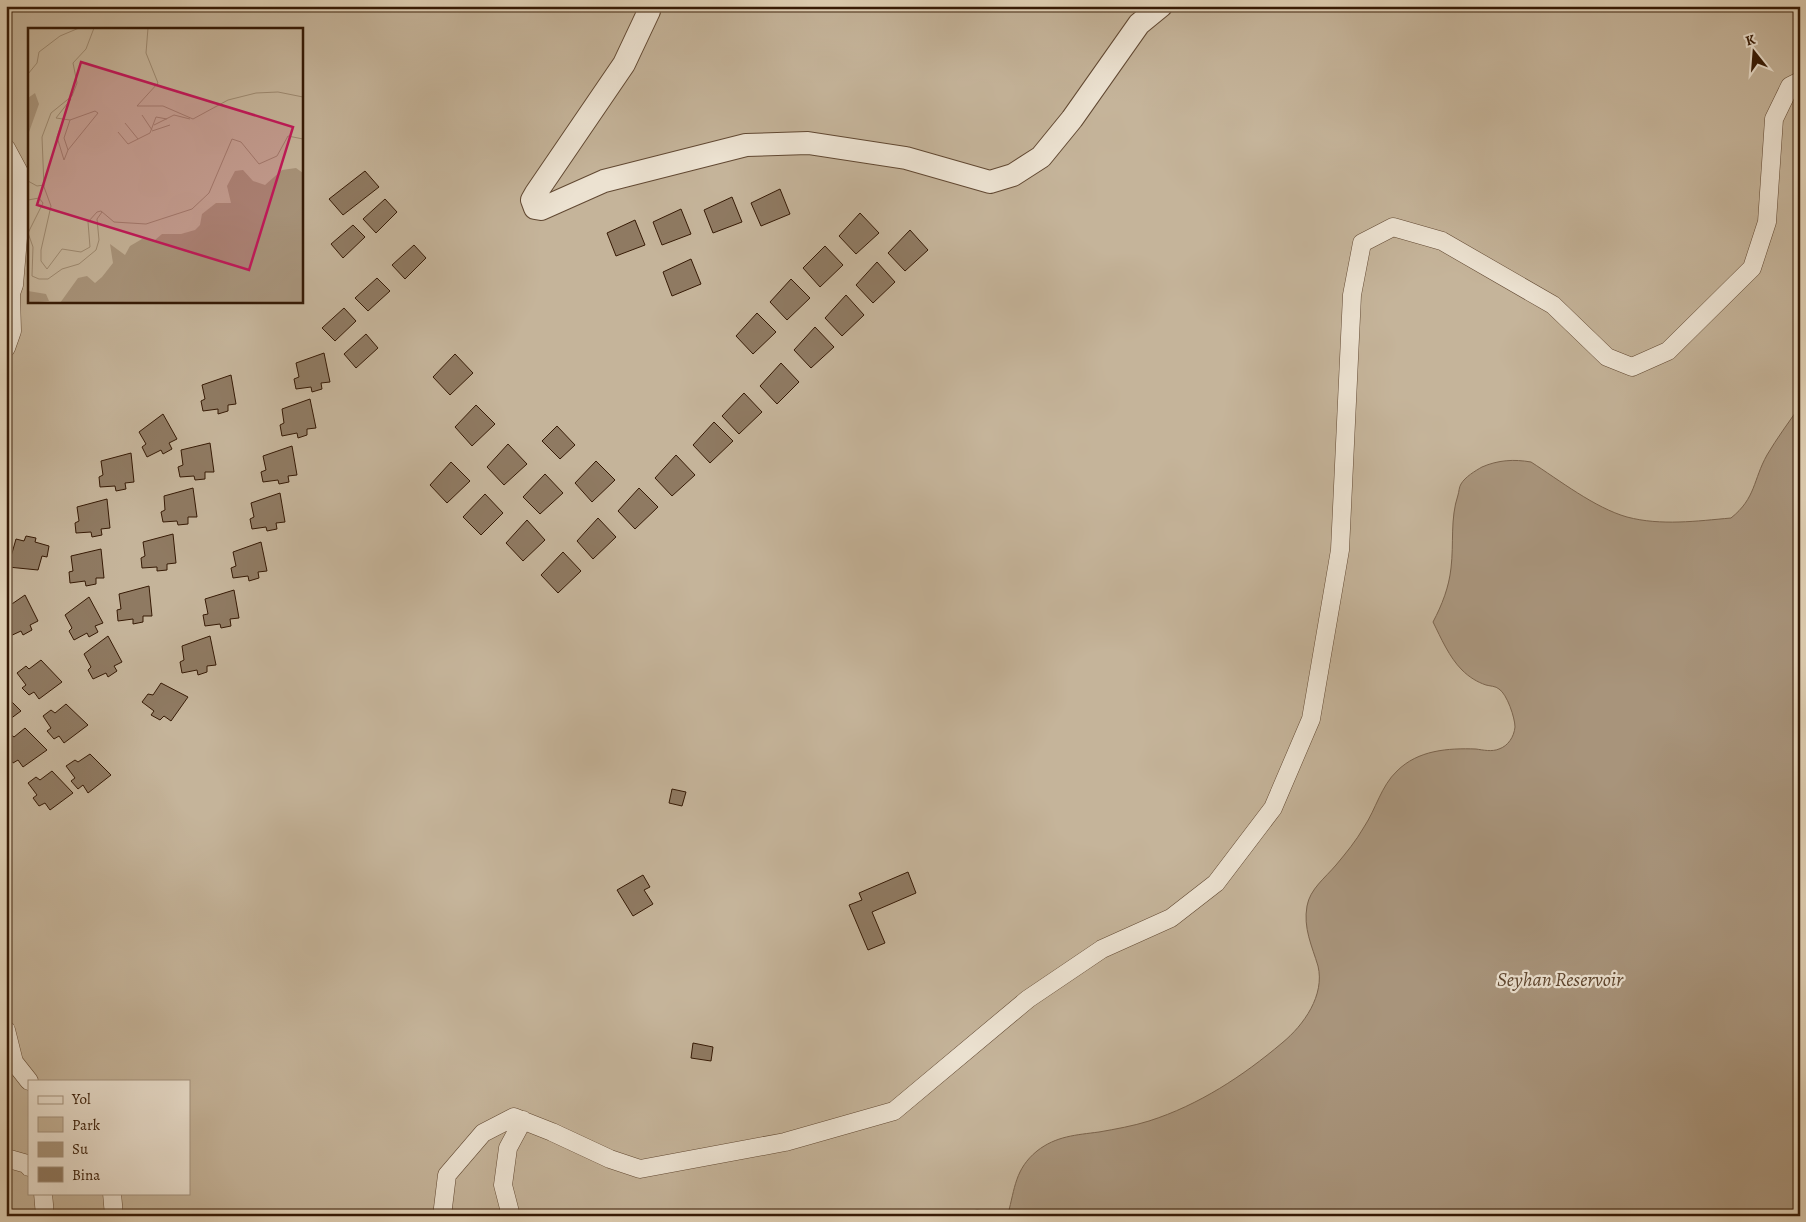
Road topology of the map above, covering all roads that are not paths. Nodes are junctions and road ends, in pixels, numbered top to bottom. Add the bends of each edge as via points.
1 (650, 6) edge
2 (1161, 6) edge
3 (1800, 81) edge
4 (6, 148) edge
5 (9, 300) edge
6 (6, 348) edge
7 (7, 1040) edge
8 (28, 1080) edge
9 (523, 1120) junction
10 (6, 1158) edge
11 (28, 1166) edge
12 (43, 1194) edge
13 (112, 1194) edge
14 (45, 1216) edge
15 (114, 1216) edge
16 (442, 1216) edge
17 (511, 1216) edge

1 - 2 street via 624,64 532,200 535,208 541,209 604,181 746,145 808,143 906,158 990,182 998,180 1041,157 1139,24
3 - 9 street via 1790,86 1774,120 1767,222 1752,268 1668,351 1632,367 1607,357 1554,305 1442,241 1393,227 1362,243 1352,295 1340,550 1311,719 1273,808 1216,883 1171,918 1102,949 1028,999 894,1111 785,1142 640,1169
4 - 5 street via 20,174 14,285
5 - 6 street via 12,331
7 - 8 street via 14,1062
9 - 16 street via 514,1116 483,1133 447,1175
9 - 17 street via 508,1148 503,1185
10 - 11 street
12 - 14 street
13 - 15 street

